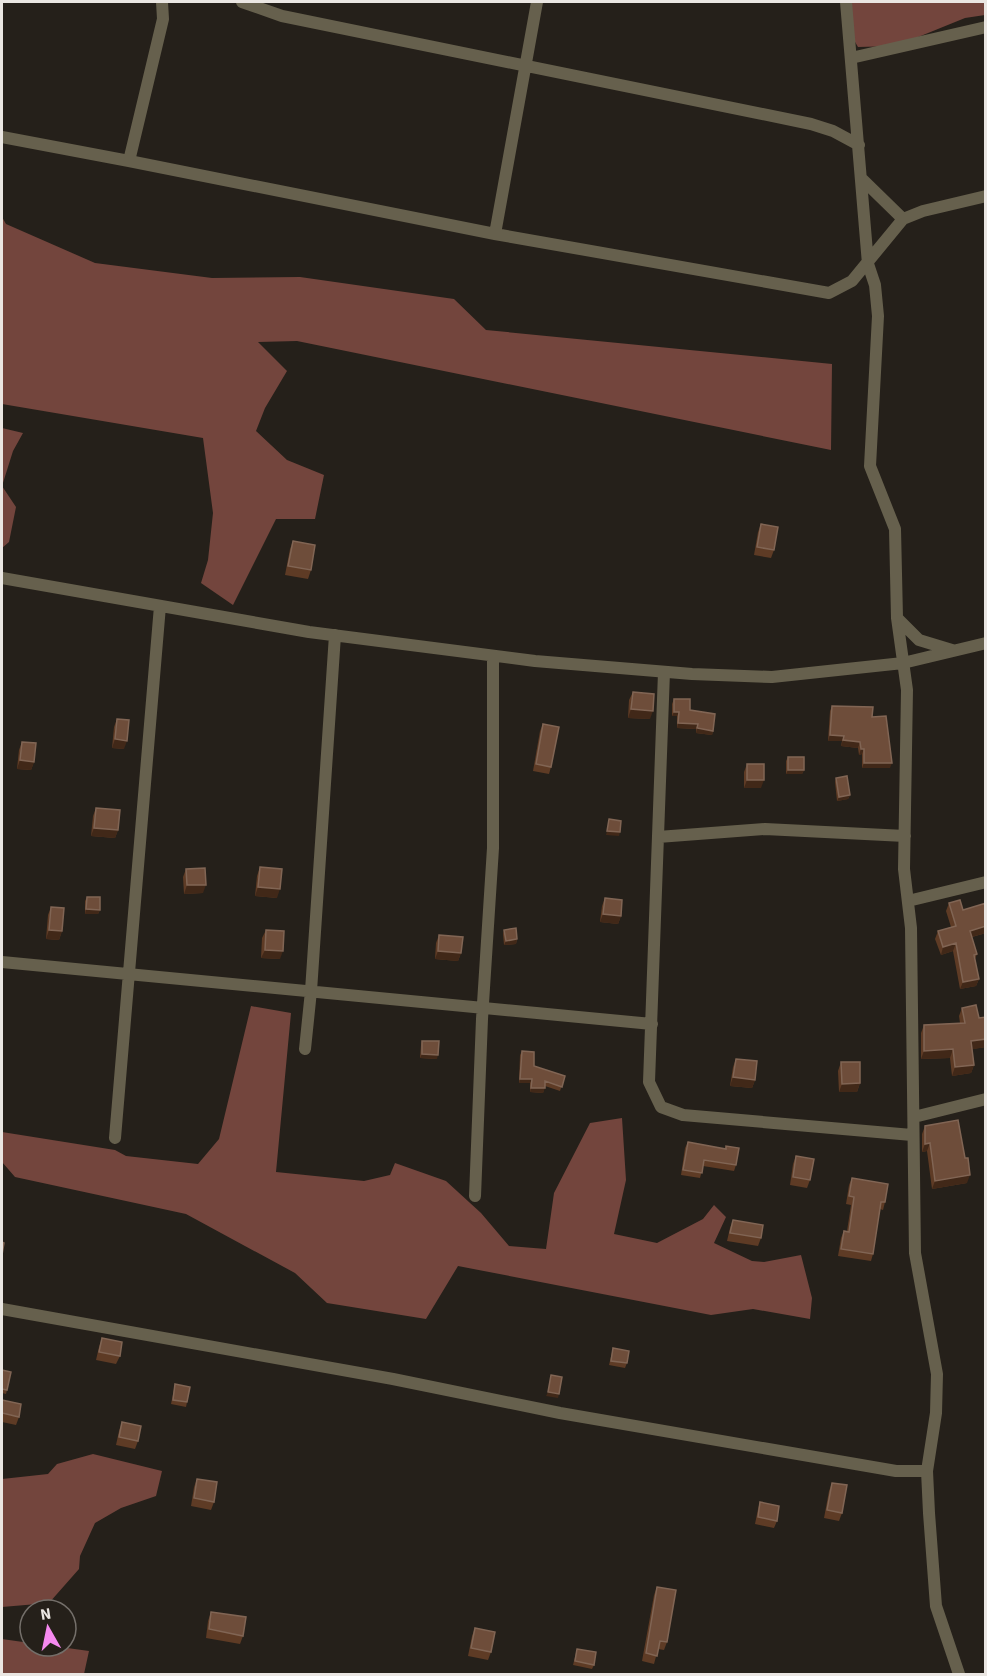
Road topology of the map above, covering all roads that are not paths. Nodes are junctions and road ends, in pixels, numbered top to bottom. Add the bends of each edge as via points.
1 (162, 2) edge
2 (242, 2) edge
3 (537, 2) edge
4 (846, 2) edge
5 (986, 27) edge
6 (851, 58) junction
7 (526, 65) junction
8 (2, 137) edge
9 (859, 146) junction
10 (129, 161) junction
11 (861, 178) junction
12 (986, 196) edge
13 (903, 219) junction
14 (495, 234) junction
15 (868, 264) junction
16 (2, 578) edge
17 (160, 606) junction
18 (897, 618) junction
19 (335, 635) junction
20 (986, 643) edge
21 (953, 651) junction
22 (493, 656) junction
23 (903, 663) junction
24 (663, 672) junction
25 (658, 837) junction
26 (905, 837) junction
27 (986, 882) edge
28 (908, 901) junction
29 (2, 962) edge
30 (130, 974) junction
31 (311, 992) junction
32 (483, 1008) junction
33 (652, 1024) junction
34 (305, 1049) dead end
35 (986, 1099) edge
36 (914, 1117) junction
37 (912, 1135) junction
38 (115, 1138) dead end
39 (475, 1196) dead end
40 (2, 1309) edge
41 (927, 1471) junction
42 (959, 1674) edge

1 - 10 street via 163,18
2 - 7 street via 282,16
3 - 7 street
4 - 6 street
5 - 6 street
6 - 9 street
7 - 9 street via 811,123
7 - 14 street
8 - 10 street
9 - 11 street
10 - 14 street
11 - 13 street
11 - 15 street
12 - 13 street
13 - 15 street
14 - 15 street via 830,293 852,282
15 - 18 street via 878,316 870,466 895,529
16 - 17 street
17 - 19 street
17 - 30 street
18 - 21 street via 919,640
18 - 23 street
19 - 22 street
19 - 31 street
20 - 21 street
21 - 23 street
22 - 24 street
22 - 32 street via 494,848
23 - 24 street via 772,677
23 - 26 street via 908,690
24 - 25 street
25 - 26 street via 765,829
25 - 33 street
26 - 28 street
27 - 28 street
28 - 36 street
29 - 30 street
30 - 31 street
30 - 38 street
31 - 32 street
31 - 34 street
32 - 33 street
32 - 39 street
33 - 37 street via 649,1082 661,1107 683,1115
35 - 36 street
36 - 37 street
37 - 41 street via 915,1253 937,1374 936,1413
40 - 41 street via 560,1413 896,1471
41 - 42 street via 936,1606

